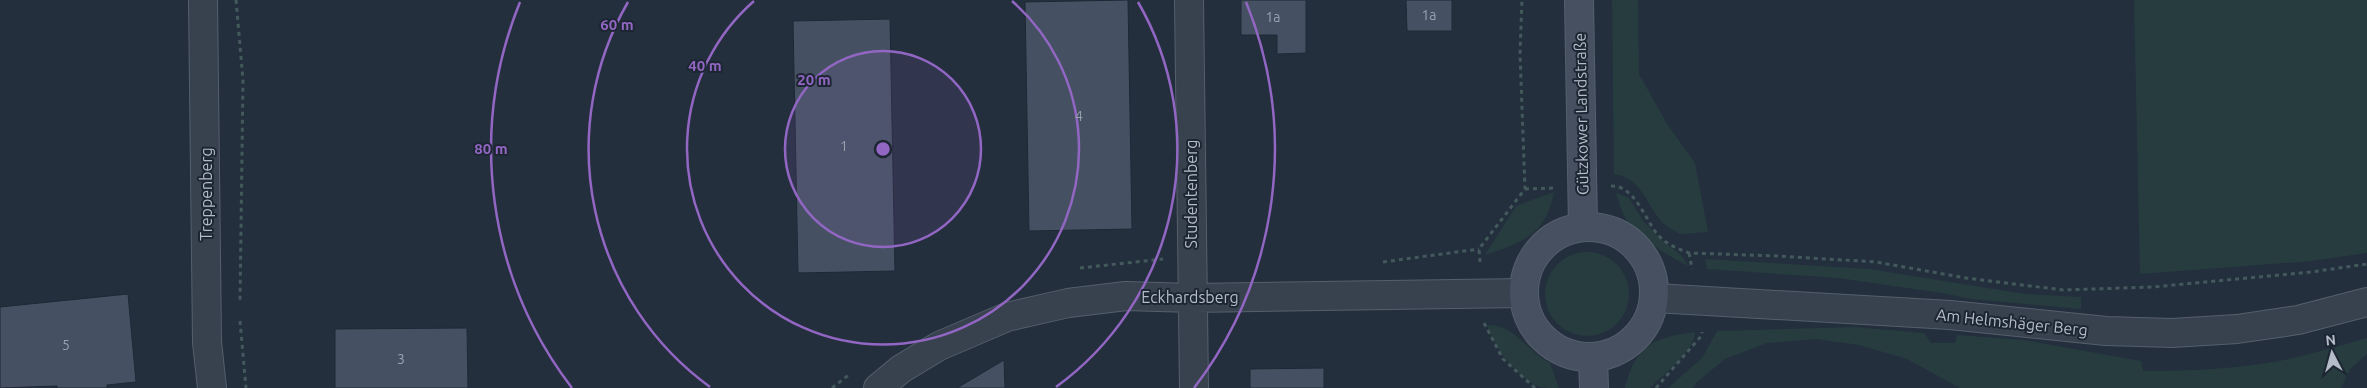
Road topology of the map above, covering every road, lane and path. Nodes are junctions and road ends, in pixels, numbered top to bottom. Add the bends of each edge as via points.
1 (203, 0) edge
2 (236, 0) edge
3 (1189, 0) edge
4 (1522, 0) edge
5 (1579, 0) edge
6 (1619, 185) dead end
7 (1583, 227) junction
8 (1479, 249) dead end
9 (2367, 264) edge
10 (1523, 293) junction
11 (1192, 298) junction
12 (1655, 298) junction
13 (2367, 302) edge
14 (240, 308) dead end
15 (240, 318) dead end
16 (1484, 327) dead end
17 (1702, 335) dead end
18 (1593, 358) junction
19 (212, 388) edge
20 (246, 388) edge
21 (878, 388) edge
22 (1194, 388) edge
23 (1535, 388) edge
24 (1594, 388) edge
25 (1656, 388) edge

1 - 19 street, Treppenberg via 207,342
2 - 14 path via 243,80
3 - 11 street, Studentenberg
4 - 8 path via 1520,53 1525,189
5 - 7 main road, Gützkower Landstraße
6 - 9 path via 1632,194 1659,237 1689,252 1876,262 2063,290 2153,286
7 - 10 main road via 1564,232 1547,242 1534,256 1526,274
7 - 12 main road via 1602,228 1635,246 1647,261
10 - 11 street, Eckhardsberg
10 - 18 main road via 1526,314 1536,333 1565,353
11 - 21 street, Eckhardsberg via 1126,296 1068,303 1007,317 939,346 901,369
11 - 22 street, Studentenberg
12 - 13 street, Am Helmshäger Berg via 1950,315 2106,331 2172,333 2237,329 2298,320
12 - 18 main road via 1641,333 1628,346
15 - 20 path
16 - 23 path via 1502,359
17 - 25 path
18 - 24 main road

